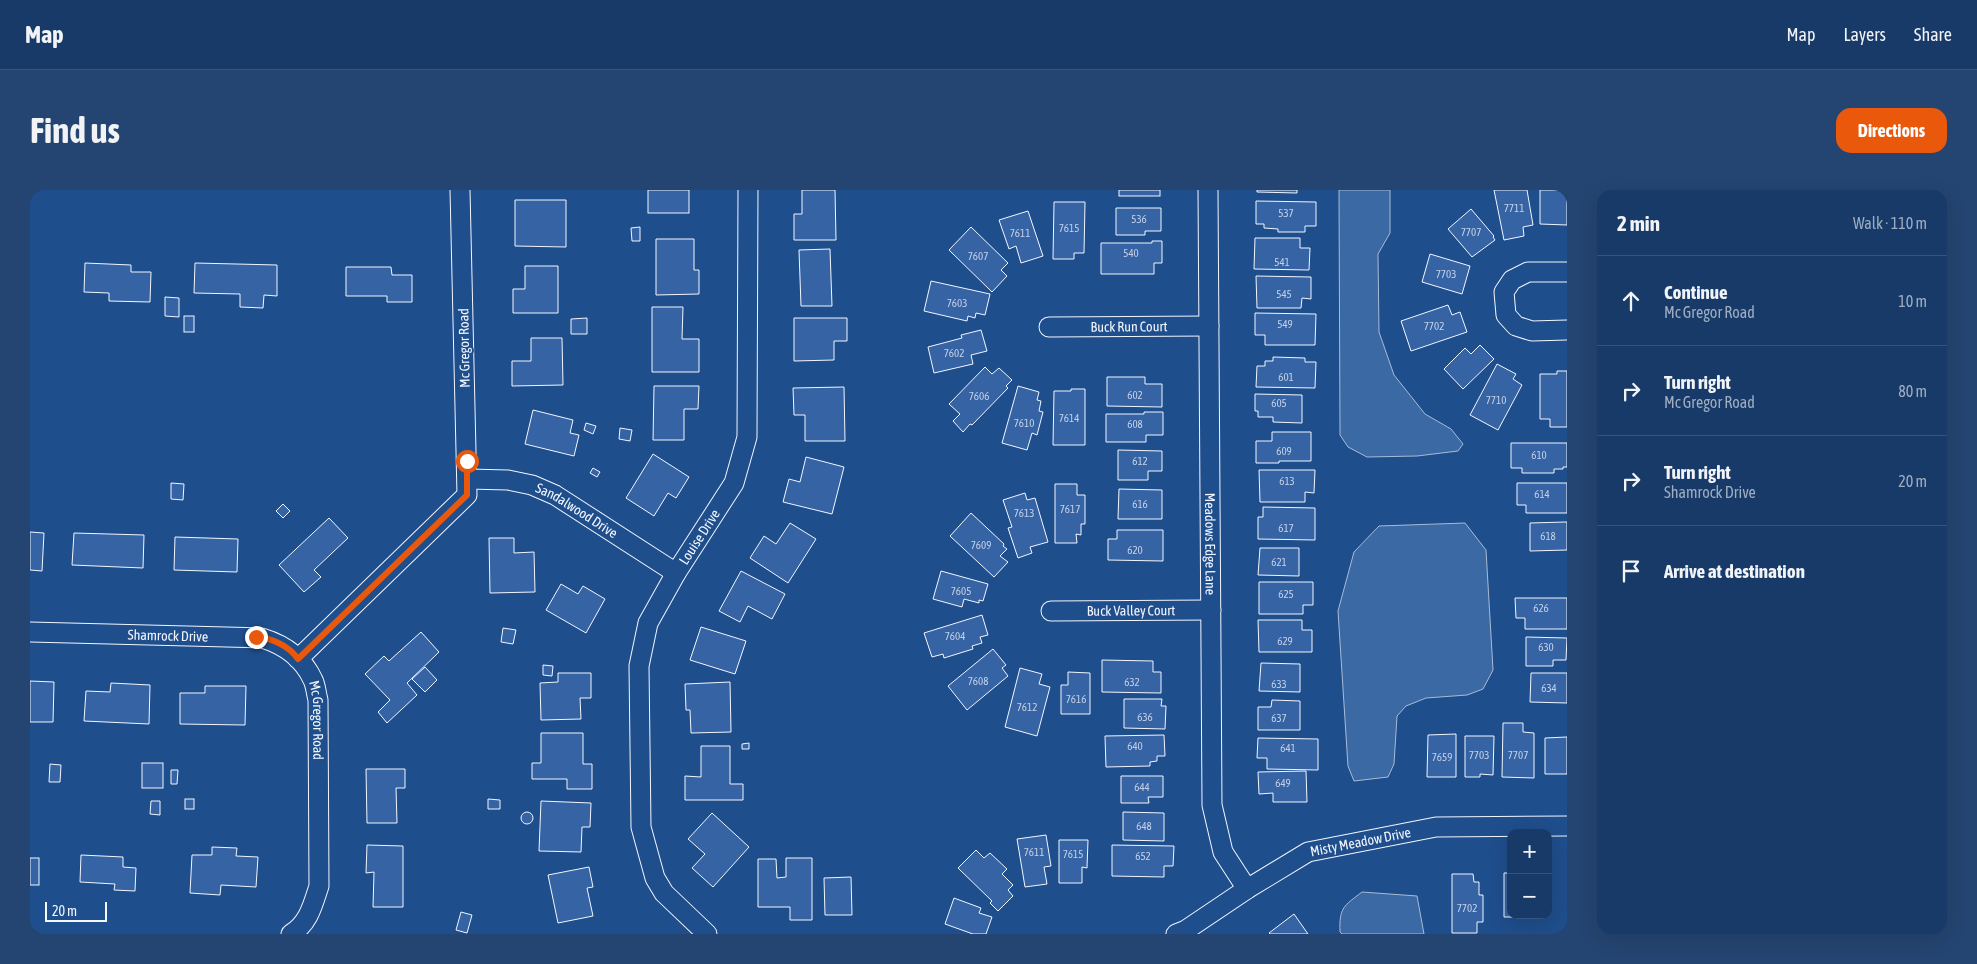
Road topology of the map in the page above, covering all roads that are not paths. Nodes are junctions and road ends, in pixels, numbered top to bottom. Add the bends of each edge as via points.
1 (460, 190) edge
2 (748, 190) edge
3 (1208, 190) edge
4 (1567, 272) edge
5 (1209, 326) junction
6 (1049, 327) dead end
7 (1567, 330) edge
8 (468, 479) junction
9 (676, 573) junction
10 (1210, 610) junction
11 (1051, 611) dead end
12 (30, 632) edge
13 (298, 659) junction
14 (1567, 826) edge
15 (1247, 889) junction
16 (294, 933) edge
17 (707, 934) edge
18 (1176, 934) edge

1 - 8 street, Mc Gregor Road
2 - 9 street, Louise Drive via 747,437 734,483
3 - 5 street, Meadows Edge Lane
4 - 7 street via 1528,272 1512,280 1504,292 1506,315 1516,326 1532,331
5 - 6 street, Buck Run Court
5 - 10 street, Meadows Edge Lane
8 - 9 street, Sandalwood Drive via 508,480 555,494
8 - 13 street, Mc Gregor Road via 467,495
9 - 17 street, Louise Drive via 648,623 639,666 641,827 655,878 664,893
10 - 11 street, Buck Valley Court
10 - 15 street, Meadows Edge Lane via 1212,805 1223,852
12 - 13 street, Shamrock Drive via 262,638 282,645
13 - 16 street, Mc Gregor Road via 314,680 318,700 319,886 310,914
14 - 15 street, Misty Meadow Drive via 1436,827 1308,852
15 - 18 street, Misty Meadow Drive

